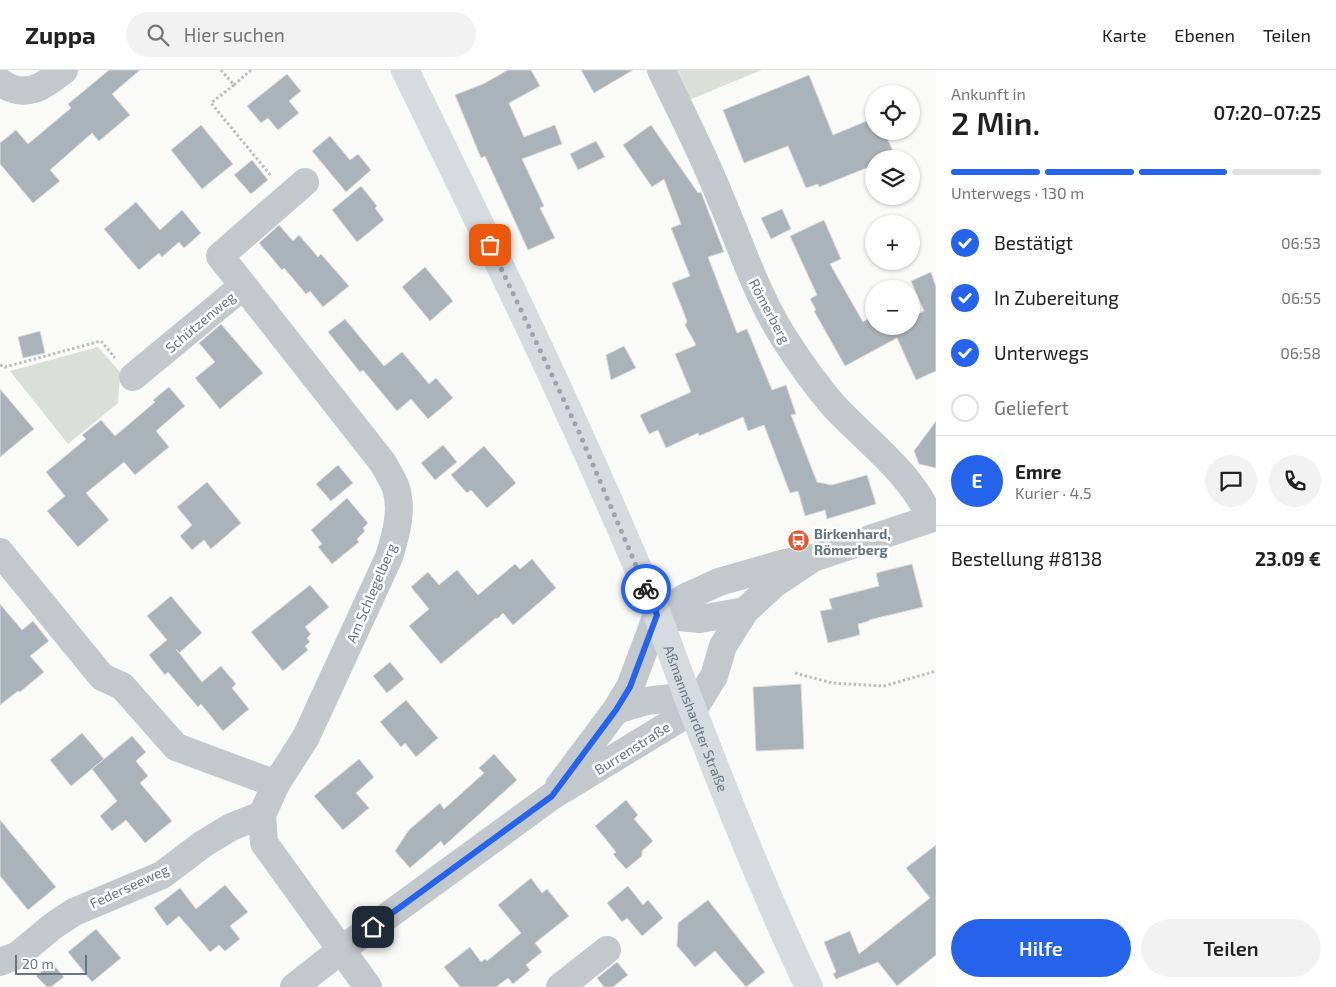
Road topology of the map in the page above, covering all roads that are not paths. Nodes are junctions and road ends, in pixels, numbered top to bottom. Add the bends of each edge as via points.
1 (64, 70) edge
2 (405, 70) edge
3 (661, 70) edge
4 (0, 82) edge
5 (297, 190) road end
6 (244, 286) junction
7 (133, 378) road end
8 (933, 518) edge
9 (0, 552) edge
10 (813, 558) junction
11 (744, 611) junction
12 (657, 615) junction
13 (616, 710) junction
14 (693, 710) junction
15 (276, 784) junction
16 (552, 796) junction
17 (262, 814) junction
18 (341, 950) junction
19 (607, 950) dead end
20 (0, 962) edge
21 (294, 987) edge
22 (368, 987) edge
23 (560, 987) edge
24 (809, 987) edge

1 - 4 street via 46,85 26,92 11,89
2 - 12 main road, Aßmannshardter Straße via 537,341
3 - 8 street, Römerberg via 715,183 768,312 785,340 833,404 900,473
5 - 6 street, Schützenweg via 220,256
6 - 7 street, Schützenweg
6 - 15 street, Am Schlegelberg via 383,463 396,488 399,506 398,526 389,556 306,737
8 - 10 street
9 - 15 street via 102,677 122,686 176,747
10 - 11 street via 774,584
10 - 12 street via 719,582
11 - 12 street via 700,619
11 - 14 street via 723,646 714,676
12 - 13 street, Burrenstraße via 630,687
12 - 14 main road, Aßmannshardter Straße
13 - 14 street, Burrenstraße via 646,700 671,698
13 - 16 street, Burrenstraße
14 - 16 street, Burrenstraße
14 - 24 main road, Aßmannshardter Straße
15 - 17 street, Am Schlegelberg
16 - 18 street, Burrenstraße
17 - 18 street, Am Schlegelberg via 264,843
17 - 20 street, Federseeweg via 231,827 162,874 74,912 18,955
18 - 21 street, Burrenstraße
18 - 22 street, Am Schlegelberg
19 - 23 street

